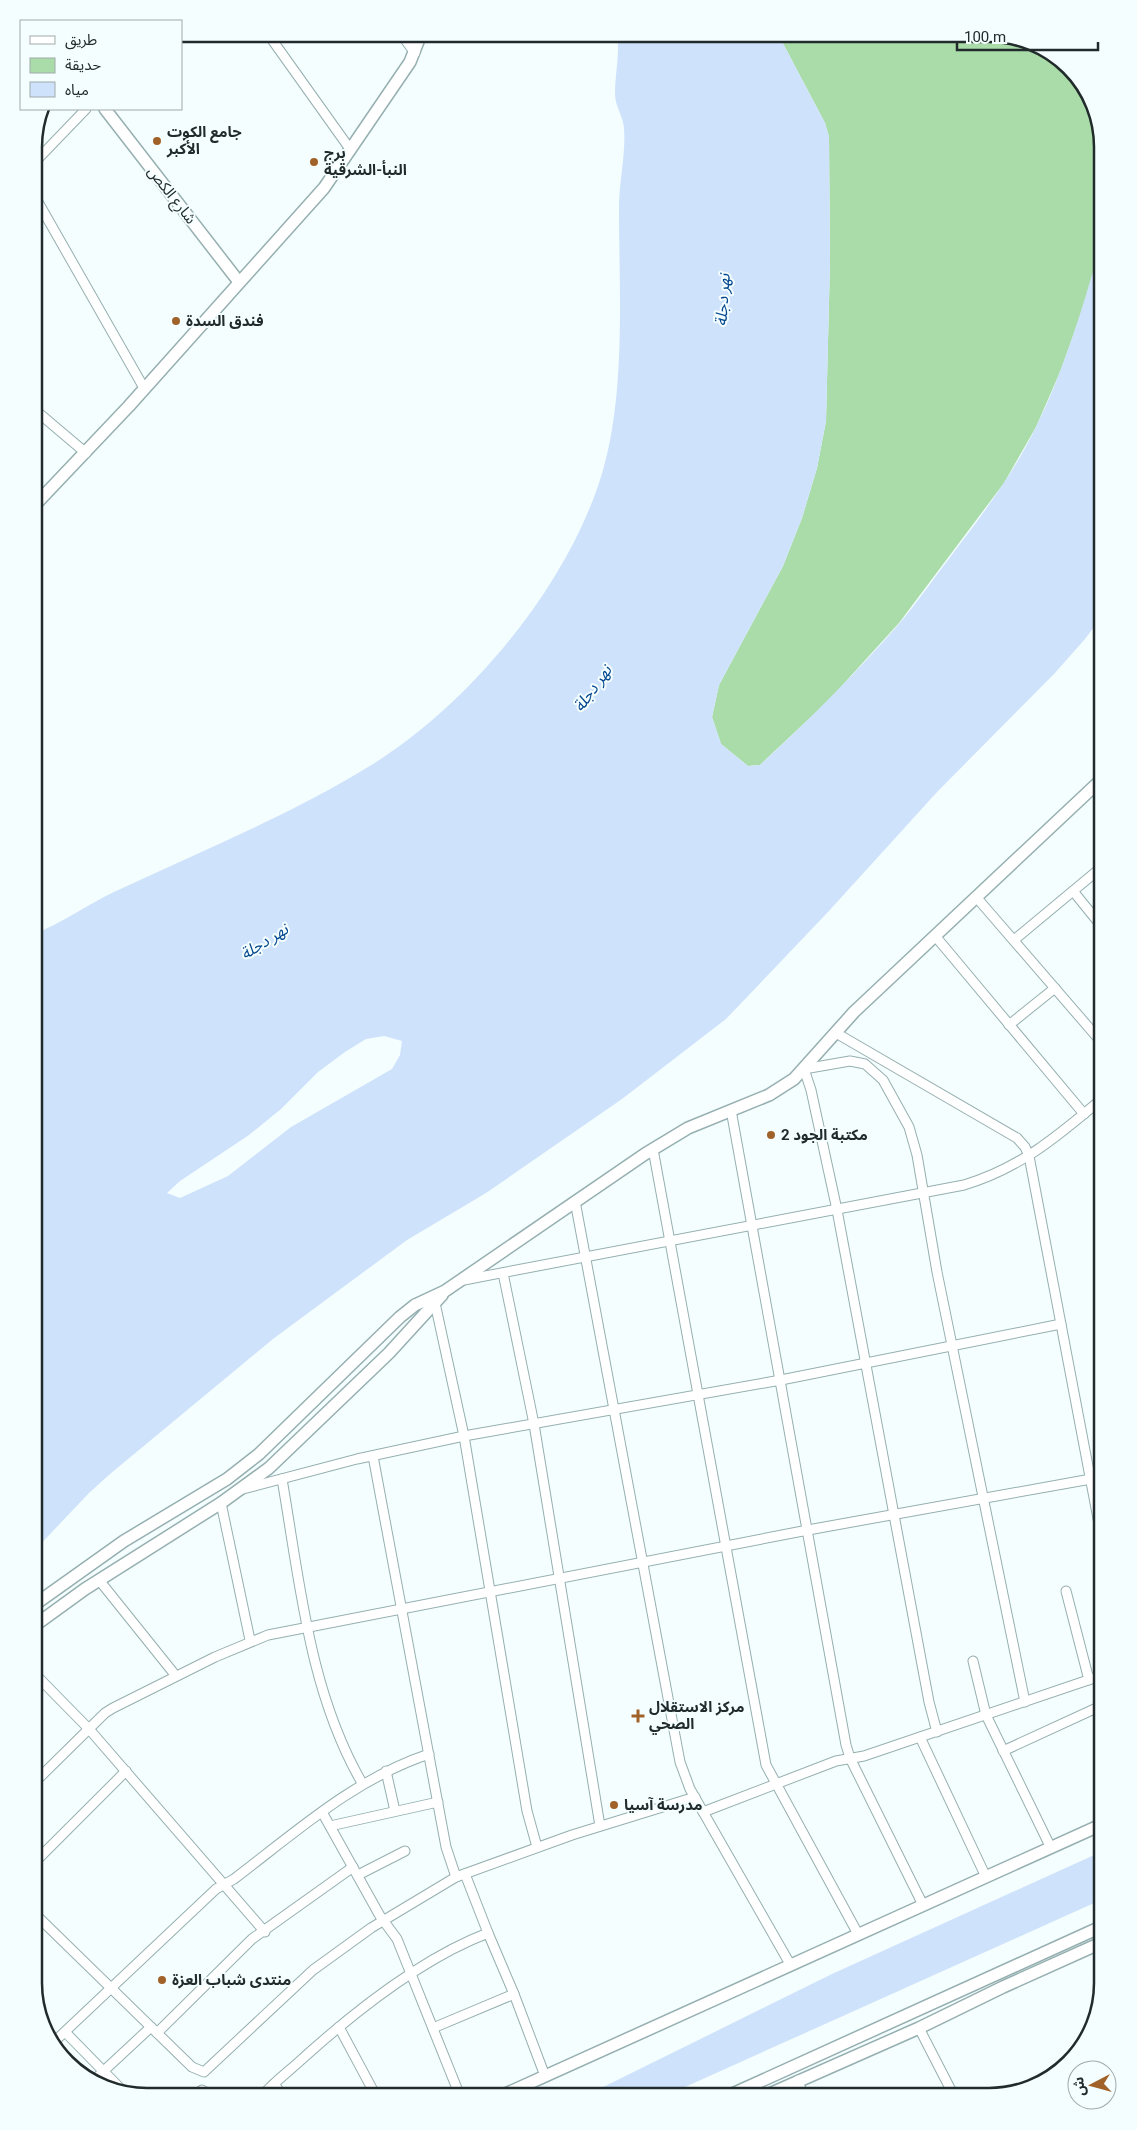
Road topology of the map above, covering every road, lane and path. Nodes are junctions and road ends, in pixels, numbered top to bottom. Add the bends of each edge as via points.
1 (274, 43) edge
2 (408, 43) edge
3 (419, 43) edge
4 (415, 53) junction
5 (85, 110) edge
6 (106, 110) edge
7 (350, 149) junction
8 (43, 154) edge
9 (43, 211) edge
10 (239, 282) junction
11 (144, 388) junction
12 (43, 416) edge
13 (86, 453) junction
14 (43, 495) edge
15 (1094, 787) edge
16 (1094, 874) edge
17 (1073, 891) junction
18 (977, 898) junction
19 (1094, 917) edge
20 (936, 937) junction
21 (1014, 940) junction
22 (1055, 988) junction
23 (1009, 1025) junction
24 (836, 1032) junction
25 (1094, 1034) edge
26 (804, 1069) junction
27 (1094, 1106) edge
28 (732, 1110) junction
29 (1084, 1114) junction
30 (653, 1149) junction
31 (1029, 1156) junction
32 (922, 1193) junction
33 (575, 1201) junction
34 (837, 1210) junction
35 (754, 1225) junction
36 (671, 1241) junction
37 (587, 1257) junction
38 (503, 1273) junction
39 (462, 1280) junction
40 (445, 1292) junction
41 (435, 1303) junction
42 (1061, 1324) junction
43 (952, 1346) junction
44 (866, 1364) junction
45 (781, 1380) junction
46 (699, 1395) junction
47 (615, 1409) junction
48 (534, 1424) junction
49 (464, 1436) junction
50 (373, 1456) junction
51 (1091, 1479) junction
52 (282, 1480) junction
53 (240, 1490) junction
54 (1094, 1496) edge
55 (984, 1499) junction
56 (221, 1502) junction
57 (894, 1515) junction
58 (808, 1530) junction
59 (727, 1546) junction
60 (643, 1564) junction
61 (561, 1578) junction
62 (99, 1580) junction
63 (490, 1591) junction
64 (1066, 1591) dead end
65 (42, 1599) edge
66 (402, 1608) junction
67 (42, 1620) edge
68 (307, 1626) junction
69 (250, 1640) junction
70 (973, 1661) dead end
71 (176, 1676) junction
72 (1094, 1678) edge
73 (1089, 1680) junction
74 (42, 1681) edge
75 (1025, 1702) junction
76 (1094, 1709) edge
77 (986, 1715) junction
78 (89, 1729) junction
79 (937, 1732) junction
80 (920, 1738) junction
81 (1003, 1751) junction
82 (429, 1754) junction
83 (850, 1758) junction
84 (126, 1771) junction
85 (386, 1771) junction
86 (42, 1775) edge
87 (362, 1783) junction
88 (776, 1784) junction
89 (695, 1797) junction
90 (438, 1802) junction
91 (395, 1811) junction
92 (322, 1812) junction
93 (703, 1812) junction
94 (330, 1826) junction
95 (600, 1826) junction
96 (1094, 1828) edge
97 (537, 1847) junction
98 (1051, 1848) junction
99 (405, 1851) dead end
100 (42, 1855) edge
101 (356, 1871) junction
102 (465, 1874) junction
103 (986, 1876) junction
104 (456, 1877) junction
105 (224, 1885) junction
106 (923, 1905) junction
107 (384, 1920) junction
108 (42, 1922) edge
109 (1094, 1930) edge
110 (265, 1932) junction
111 (488, 1934) junction
112 (858, 1934) junction
113 (1094, 1946) edge
114 (790, 1964) junction
115 (412, 1974) junction
116 (111, 1989) junction
117 (514, 1994) junction
118 (339, 2027) junction
119 (433, 2028) junction
120 (919, 2028) junction
121 (154, 2030) junction
122 (65, 2032) junction
123 (59, 2038) edge
124 (104, 2071) junction
125 (202, 2072) junction
126 (99, 2075) edge
127 (545, 2076) junction
128 (798, 2080) junction
129 (114, 2082) edge
130 (274, 2084) junction
131 (204, 2087) edge
132 (271, 2087) edge
133 (276, 2087) edge
134 (371, 2087) edge
135 (457, 2087) edge
136 (520, 2087) edge
137 (746, 2088) edge
138 (782, 2088) edge
139 (800, 2088) edge
140 (950, 2088) edge

1 - 7 street
2 - 4 street
3 - 4 street
4 - 7 street
5 - 8 street
6 - 10 street, شارع الكص
7 - 10 street via 324,188
9 - 11 street
10 - 11 street
11 - 13 street
12 - 13 street
13 - 14 street
15 - 18 street
16 - 17 street
17 - 19 street
17 - 21 street
18 - 20 street
18 - 21 street
20 - 23 street
20 - 24 street
21 - 22 street
22 - 23 street
22 - 25 street
23 - 29 street
24 - 26 street
24 - 31 street via 1017,1138
26 - 28 street via 769,1095
26 - 32 street via 850,1061 865,1064 878,1074 895,1098 909,1127 917,1154
26 - 34 street
27 - 29 street
28 - 30 street via 688,1128
28 - 35 street
29 - 31 street
30 - 33 street
30 - 36 street
31 - 32 street via 988,1178
31 - 42 street
32 - 34 street
32 - 43 street
33 - 37 street
33 - 39 street
34 - 35 street
34 - 44 street
35 - 36 street
35 - 45 street
36 - 37 street
36 - 46 street
37 - 38 street
37 - 47 street
38 - 39 street
38 - 48 street
39 - 40 street
40 - 41 street
40 - 65 street via 400,1317 259,1454 227,1479 124,1541
41 - 49 street
41 - 53 street via 302,1438
42 - 43 street
42 - 51 street
43 - 44 street
43 - 55 street
44 - 45 street
44 - 57 street
45 - 46 street
45 - 58 street
46 - 47 street
46 - 59 street
47 - 48 street
47 - 60 street
48 - 49 street
48 - 61 street
49 - 50 street
49 - 63 street
50 - 52 street
50 - 66 street
51 - 54 street
51 - 55 street
52 - 53 street
52 - 68 street
53 - 56 street
55 - 57 street
55 - 75 street
56 - 62 street
56 - 69 street
57 - 58 street
57 - 79 street
58 - 59 street
58 - 83 street
59 - 60 street
59 - 88 street via 763,1752
60 - 61 street
60 - 89 street via 680,1762
61 - 63 street
61 - 95 street
62 - 67 street
62 - 71 street
63 - 66 street
63 - 97 street via 527,1811
64 - 73 street
66 - 68 street
66 - 82 street
68 - 69 street
68 - 87 street via 325,1702
69 - 71 street
70 - 77 street
71 - 78 street via 113,1708
72 - 73 street
73 - 75 street
74 - 78 street
75 - 77 street
76 - 81 street
77 - 79 street
77 - 81 street
78 - 84 street
78 - 86 street
79 - 80 street
80 - 83 street
80 - 103 street
81 - 98 street
82 - 85 street
82 - 90 street
83 - 88 street
83 - 106 street
84 - 100 street
84 - 105 street
85 - 87 street
85 - 91 street
87 - 92 street
88 - 93 street
88 - 112 street
89 - 93 street
89 - 95 street
90 - 91 street
90 - 104 street via 446,1847
91 - 94 street
92 - 94 street
92 - 105 street
93 - 114 street
94 - 101 street
95 - 97 street
96 - 98 street
97 - 102 street
98 - 103 street
99 - 101 street
101 - 107 street
101 - 110 street
102 - 104 street
102 - 111 street
103 - 106 street
104 - 107 street
105 - 110 street
105 - 116 street
106 - 112 street
107 - 115 street via 397,1939
107 - 125 street via 313,1970 209,2070
108 - 116 street
109 - 137 street
110 - 121 street via 252,1939
111 - 115 street via 459,1945
111 - 117 street
112 - 114 street
113 - 120 street
114 - 127 street
115 - 118 street
115 - 119 street
116 - 121 street
116 - 122 street
117 - 119 street
117 - 127 street
118 - 130 street
118 - 134 street
119 - 135 street
120 - 128 street
120 - 140 street
121 - 124 street
121 - 125 street via 192,2068
122 - 123 street
122 - 124 street
124 - 126 street
124 - 129 street
125 - 131 street
127 - 136 street
128 - 138 street
128 - 139 street
130 - 132 street
130 - 133 street

